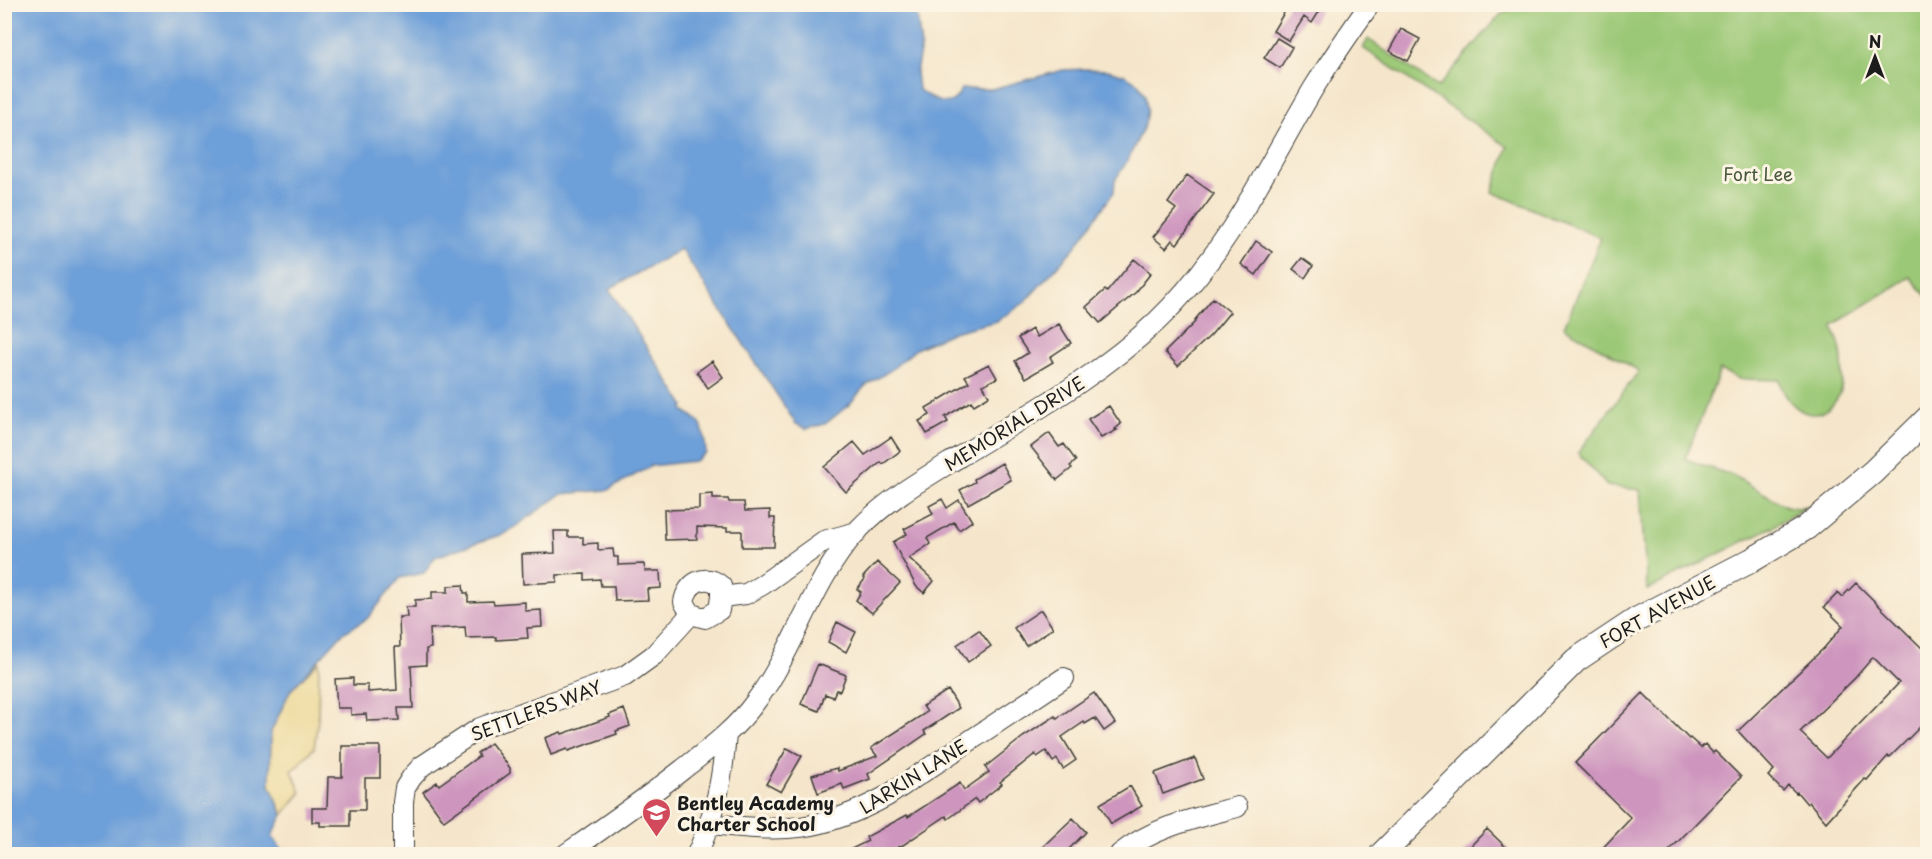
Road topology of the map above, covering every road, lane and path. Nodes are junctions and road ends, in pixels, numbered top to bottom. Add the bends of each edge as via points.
1 (1370, 4) edge
2 (1928, 418) edge
3 (857, 532) junction
4 (721, 597) junction
5 (691, 614) junction
6 (1064, 678) dead end
7 (726, 735) junction
8 (1237, 807) dead end
9 (711, 824) junction
10 (403, 855) edge
11 (566, 855) edge
12 (697, 855) edge
13 (1120, 855) edge
14 (1382, 855) edge

1 - 3 street, MEMORIAL DRIVE via 1329,62 1226,240 1182,296 1104,366 900,494
2 - 14 street, FORT AVENUE via 1873,472 1806,528 1636,620 1576,660
3 - 4 street via 824,541 746,594
3 - 7 street, MEMORIAL DRIVE via 824,579 772,677
4 - 5 street via 719,610 713,615 705,618
4 - 5 street via 721,586 715,580 692,584 684,602
5 - 10 street, SETTLERS WAY via 654,655 625,676 480,728 422,766 405,788
6 - 9 street, LARKIN LANE via 859,811 805,828 779,830
7 - 9 street
7 - 11 street, MEMORIAL DRIVE
8 - 13 street via 1163,830
9 - 12 street

